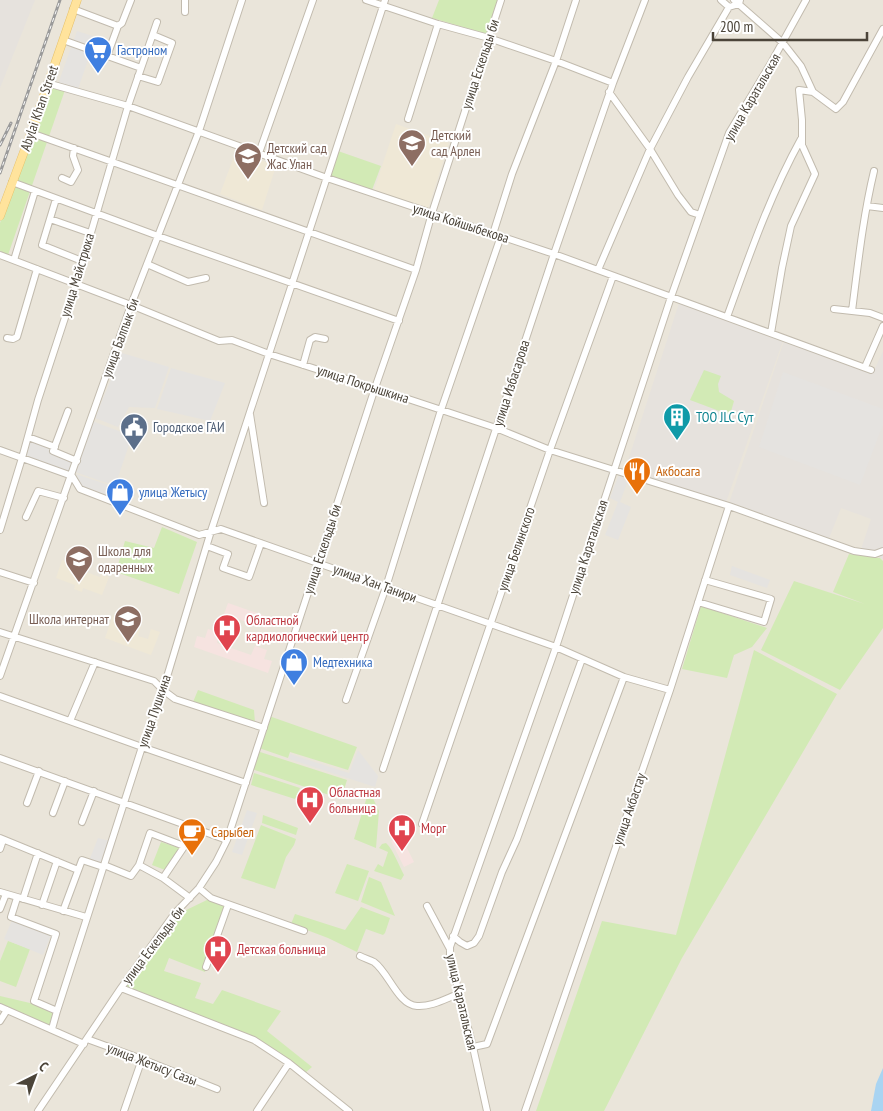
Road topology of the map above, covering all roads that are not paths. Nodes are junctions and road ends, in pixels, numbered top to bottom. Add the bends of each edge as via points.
1 (77, 0) edge
2 (130, 0) edge
3 (184, 0) edge
4 (242, 0) edge
5 (313, 0) edge
6 (366, 0) edge
7 (501, 0) edge
8 (576, 0) edge
9 (644, 0) edge
10 (721, 0) edge
11 (806, 0) edge
12 (738, 1) edge
13 (384, 3) edge
14 (729, 7) junction
15 (73, 9) junction
16 (185, 12) dead end
17 (157, 22) dead end
18 (438, 24) junction
19 (118, 26) junction
20 (883, 30) edge
21 (152, 35) junction
22 (489, 38) junction
23 (62, 40) junction
24 (783, 43) junction
25 (107, 56) junction
26 (556, 61) junction
27 (141, 68) junction
28 (138, 76) junction
29 (47, 83) junction
30 (613, 83) junction
31 (610, 92) junction
32 (813, 92) junction
33 (128, 106) junction
34 (408, 119) dead end
35 (199, 131) junction
36 (31, 132) junction
37 (802, 137) junction
38 (74, 148) junction
39 (650, 149) junction
40 (259, 153) junction
41 (111, 161) junction
42 (874, 171) dead end
43 (62, 178) dead end
44 (327, 178) junction
45 (12, 182) junction
46 (178, 185) junction
47 (35, 191) junction
48 (56, 199) junction
49 (867, 206) junction
50 (883, 208) edge
51 (432, 213) junction
52 (96, 214) junction
53 (700, 215) junction
54 (0, 216) edge
55 (50, 219) junction
56 (309, 232) junction
57 (90, 233) junction
58 (493, 234) junction
59 (158, 236) junction
60 (501, 236) junction
61 (554, 254) junction
62 (0, 255) edge
63 (14, 260) junction
64 (82, 261) junction
65 (148, 264) junction
66 (36, 269) junction
67 (416, 270) junction
68 (598, 270) junction
69 (614, 276) junction
70 (206, 278) dead end
71 (76, 284) junction
72 (293, 284) junction
73 (671, 297) junction
74 (132, 306) junction
75 (834, 309) dead end
76 (852, 311) junction
77 (726, 317) junction
78 (883, 318) edge
79 (399, 321) junction
80 (883, 326) edge
81 (771, 333) junction
82 (7, 338) dead end
83 (325, 339) dead end
84 (269, 354) junction
85 (303, 365) junction
86 (375, 388) junction
87 (441, 410) junction
88 (68, 411) dead end
89 (250, 413) junction
90 (496, 428) junction
91 (28, 437) junction
92 (55, 447) junction
93 (0, 450) edge
94 (550, 450) junction
95 (22, 458) junction
96 (77, 461) junction
97 (614, 470) junction
98 (72, 476) junction
99 (64, 498) junction
100 (264, 503) dead end
101 (729, 506) junction
102 (2, 515) edge
103 (26, 518) dead end
104 (0, 530) edge
105 (211, 531) junction
106 (261, 543) junction
107 (207, 546) junction
108 (883, 552) edge
109 (318, 563) junction
110 (0, 572) edge
111 (705, 580) junction
112 (34, 583) junction
113 (386, 587) junction
114 (698, 602) junction
115 (437, 606) junction
116 (490, 624) junction
117 (0, 632) edge
118 (14, 637) junction
119 (556, 647) junction
120 (582, 659) junction
121 (95, 662) junction
122 (0, 676) edge
123 (624, 677) junction
124 (163, 690) junction
125 (670, 690) junction
126 (0, 696) edge
127 (346, 700) dead end
128 (70, 721) junction
129 (264, 728) junction
130 (142, 747) junction
131 (0, 758) edge
132 (382, 769) dead end
133 (39, 771) junction
134 (65, 781) junction
135 (246, 783) junction
136 (94, 791) junction
137 (124, 802) junction
138 (27, 803) dead end
139 (53, 813) dead end
140 (82, 822) dead end
141 (422, 824) dead end
142 (196, 829) junction
143 (2, 839) edge
144 (227, 840) junction
145 (184, 846) junction
146 (0, 849) edge
147 (38, 854) junction
148 (57, 861) junction
149 (139, 865) junction
150 (103, 866) junction
151 (78, 870) junction
152 (163, 878) junction
153 (199, 888) junction
154 (3, 893) edge
155 (20, 898) junction
156 (190, 898) junction
157 (42, 905) junction
158 (228, 905) junction
159 (427, 906) dead end
160 (0, 909) edge
161 (63, 911) junction
162 (86, 917) junction
163 (304, 931) dead end
164 (453, 936) junction
165 (450, 950) junction
166 (360, 956) dead end
167 (206, 967) dead end
168 (121, 988) junction
169 (458, 994) junction
170 (0, 1007) edge
171 (8, 1010) junction
172 (57, 1010) junction
173 (0, 1021) edge
174 (52, 1030) junction
175 (86, 1041) junction
176 (473, 1047) junction
177 (142, 1059) junction
178 (289, 1063) junction
179 (217, 1089) dead end
180 (38, 1111) edge
181 (124, 1111) edge
182 (257, 1111) edge
183 (349, 1111) edge
184 (487, 1111) edge
185 (524, 1111) edge

1 - 15 main road, Abylai Khan Street
2 - 19 street
3 - 16 street
4 - 35 street, улица Балпык би
5 - 40 street
6 - 13 street
7 - 22 street, улица Ескельды би
8 - 26 street
9 - 30 street, улица Избасарова
10 - 14 street
11 - 24 street, улица Каратальская
12 - 14 street
12 - 24 street
13 - 18 street
13 - 44 street, улица Пушкина
14 - 39 street
15 - 19 street
15 - 23 main road, Abylai Khan Street
17 - 21 street, улица Майстрюка
18 - 22 street
18 - 34 street
19 - 25 street
20 - 32 street via 836,109
21 - 27 street, улица Майстрюка
21 - 28 street via 172,43 158,82
22 - 26 street
22 - 51 street, улица Ескельды би
23 - 25 street
23 - 29 main road, Abylai Khan Street
24 - 32 street via 801,66
24 - 53 street, улица Каратальская via 729,133
25 - 27 street
26 - 30 street
26 - 58 street via 512,174
27 - 28 street, улица Майстрюка
28 - 33 street, улица Майстрюка
29 - 33 street, улица Койшыбекова
29 - 36 main road, Abylai Khan Street
30 - 31 street, улица Избасарова
31 - 39 street
31 - 61 street, улица Избасарова
32 - 37 street via 799,90
33 - 35 street, улица Койшыбекова
33 - 41 street, улица Майстрюка
35 - 40 street, улица Койшыбекова
35 - 46 street, улица Балпык би
36 - 38 street
36 - 45 main road, Abylai Khan Street
37 - 77 street via 766,212
37 - 81 street via 802,145 816,174 791,226
38 - 41 street
38 - 43 street via 78,170 71,182
39 - 53 street via 678,195 691,212
39 - 68 street
40 - 44 street, улица Койшыбекова
41 - 46 street
41 - 52 street, улица Майстрюка
42 - 49 street
44 - 51 street, улица Койшыбекова
44 - 56 street, улица Пушкина
45 - 47 street
45 - 54 main road, Abylai Khan Street
46 - 56 street
46 - 59 street, улица Балпык би
47 - 48 street
47 - 63 street
48 - 52 street
48 - 55 street
49 - 50 street
49 - 76 street
51 - 58 street, улица Койшыбекова
51 - 67 street, улица Ескельды би
52 - 57 street, улица Майстрюка
52 - 59 street
53 - 73 street, улица Каратальская
55 - 57 street
55 - 64 street via 42,245
56 - 67 street
56 - 72 street, улица Пушкина
57 - 64 street, улица Майстрюка
58 - 60 street, улица Койшыбекова
59 - 65 street, улица Балпык би
59 - 72 street
60 - 61 street, улица Койшыбекова
60 - 87 street
61 - 68 street, улица Койшыбекова
61 - 90 street, улица Избасарова
62 - 63 street, улица Покрышкина
63 - 66 street, улица Покрышкина
64 - 71 street, улица Майстрюка
65 - 70 street via 188,282
65 - 74 street, улица Балпык би
66 - 71 street, улица Покрышкина
66 - 82 street via 17,337
67 - 79 street, улица Ескельды би
68 - 69 street, улица Койшыбекова
69 - 73 street, улица Койшыбекова
69 - 94 street, улица Белинского
71 - 74 street, улица Покрышкина
71 - 91 street, улица Майстрюка
72 - 79 street
72 - 84 street, улица Пушкина
73 - 77 street, улица Койшыбекова
73 - 97 street, улица Каратальская
74 - 84 street, улица Покрышкина via 219,341 232,340
74 - 96 street, улица Балпык би
75 - 76 street
76 - 78 street
77 - 81 street, улица Койшыбекова
79 - 86 street, улица Ескельды би
80 - 81 street, улица Койшыбекова via 868,369
83 - 85 street via 315,337 310,340
84 - 85 street, улица Покрышкина
84 - 89 street, улица Пушкина
85 - 86 street, улица Покрышкина
86 - 87 street, улица Покрышкина
86 - 109 street, улица Ескельды би
87 - 90 street, улица Покрышкина
87 - 113 street
88 - 92 street
89 - 100 street, улица Пушкина
89 - 105 street, улица Пушкина
90 - 94 street, улица Покрышкина
90 - 115 street, улица Избасарова
91 - 92 street
91 - 95 street, улица Майстрюка
92 - 96 street via 54,451
93 - 95 street, улица Хан Танири
94 - 97 street, улица Покрышкина
94 - 116 street, улица Белинского
95 - 98 street, улица Хан Танири
95 - 102 street, улица Майстрюка
96 - 98 street, улица Балпык би
97 - 101 street, улица Покрышкина
97 - 119 street, улица Каратальская
98 - 99 street, улица Балпык би
98 - 105 street, улица Хан Танири via 80,489 199,535
99 - 103 street via 38,491
99 - 112 street, улица Балпык би
101 - 108 street, улица Покрышкина via 854,550 875,554
101 - 111 street, улица Акбастау
102 - 104 street, улица Майстрюка
105 - 106 street, улица Хан Танири via 221,529
105 - 107 street, улица Пушкина
106 - 107 street via 248,577 224,568 228,554
106 - 109 street, улица Хан Танири
107 - 124 street, улица Пушкина
109 - 113 street, улица Хан Танири
109 - 129 street, улица Ескельды би
110 - 112 street
111 - 114 street, улица Акбастау
111 - 114 street via 771,599 764,622
112 - 118 street, улица Балпык би
113 - 115 street, улица Хан Танири
113 - 127 street
114 - 125 street, улица Акбастау
115 - 116 street, улица Хан Танири
115 - 132 street, улица Избасарова
116 - 119 street, улица Хан Танири
116 - 141 street, улица Белинского
117 - 118 street
118 - 121 street
118 - 122 street, улица Балпык би
119 - 120 street, улица Хан Танири
119 - 164 street, улица Каратальская
120 - 123 street, улица Хан Танири
120 - 164 street via 479,936 466,946
121 - 124 street via 154,681
121 - 128 street
123 - 125 street, улица Хан Танири
123 - 176 street via 487,1044
124 - 129 street via 175,699
124 - 130 street, улица Пушкина
125 - 185 street, улица Акбастау
126 - 128 street
128 - 130 street
129 - 135 street, улица Ескельды би
130 - 135 street
130 - 137 street, улица Пушкина
131 - 133 street
133 - 134 street
133 - 138 street
134 - 136 street
134 - 139 street
135 - 144 street, улица Ескельды би
136 - 137 street
136 - 140 street
137 - 142 street
137 - 150 street, улица Пушкина
142 - 144 street
142 - 145 street
143 - 146 street
143 - 147 street
144 - 153 street, улица Ескельды би
145 - 149 street via 150,833
145 - 152 street
147 - 148 street
147 - 155 street
148 - 151 street
148 - 157 street
149 - 150 street via 131,876
149 - 152 street
150 - 151 street via 82,860
150 - 162 street, улица Пушкина
151 - 161 street
152 - 156 street
153 - 156 street, улица Ескельды би
153 - 158 street via 211,898
154 - 155 street
154 - 160 street
155 - 157 street
155 - 172 street via 11,917 56,934 34,1001
156 - 168 street, улица Ескельды би via 174,913
157 - 161 street
158 - 163 street
158 - 167 street
159 - 165 street
161 - 162 street
162 - 172 street, улица Пушкина
164 - 165 street, улица Каратальская
165 - 169 street, улица Каратальская
166 - 169 street via 374,962 405,1002 416,1006 432,1005
168 - 175 street, улица Ескельды би
168 - 178 street via 254,1040
169 - 176 street, улица Каратальская
170 - 171 street, улица Жетысу Сазы
171 - 173 street
171 - 174 street, улица Жетысу Сазы
172 - 174 street, улица Пушкина
174 - 175 street, улица Жетысу Сазы
175 - 177 street, улица Жетысу Сазы
175 - 180 street, улица Ескельды би
176 - 184 street, улица Каратальская
177 - 179 street, улица Жетысу Сазы
177 - 181 street
178 - 182 street
178 - 183 street

